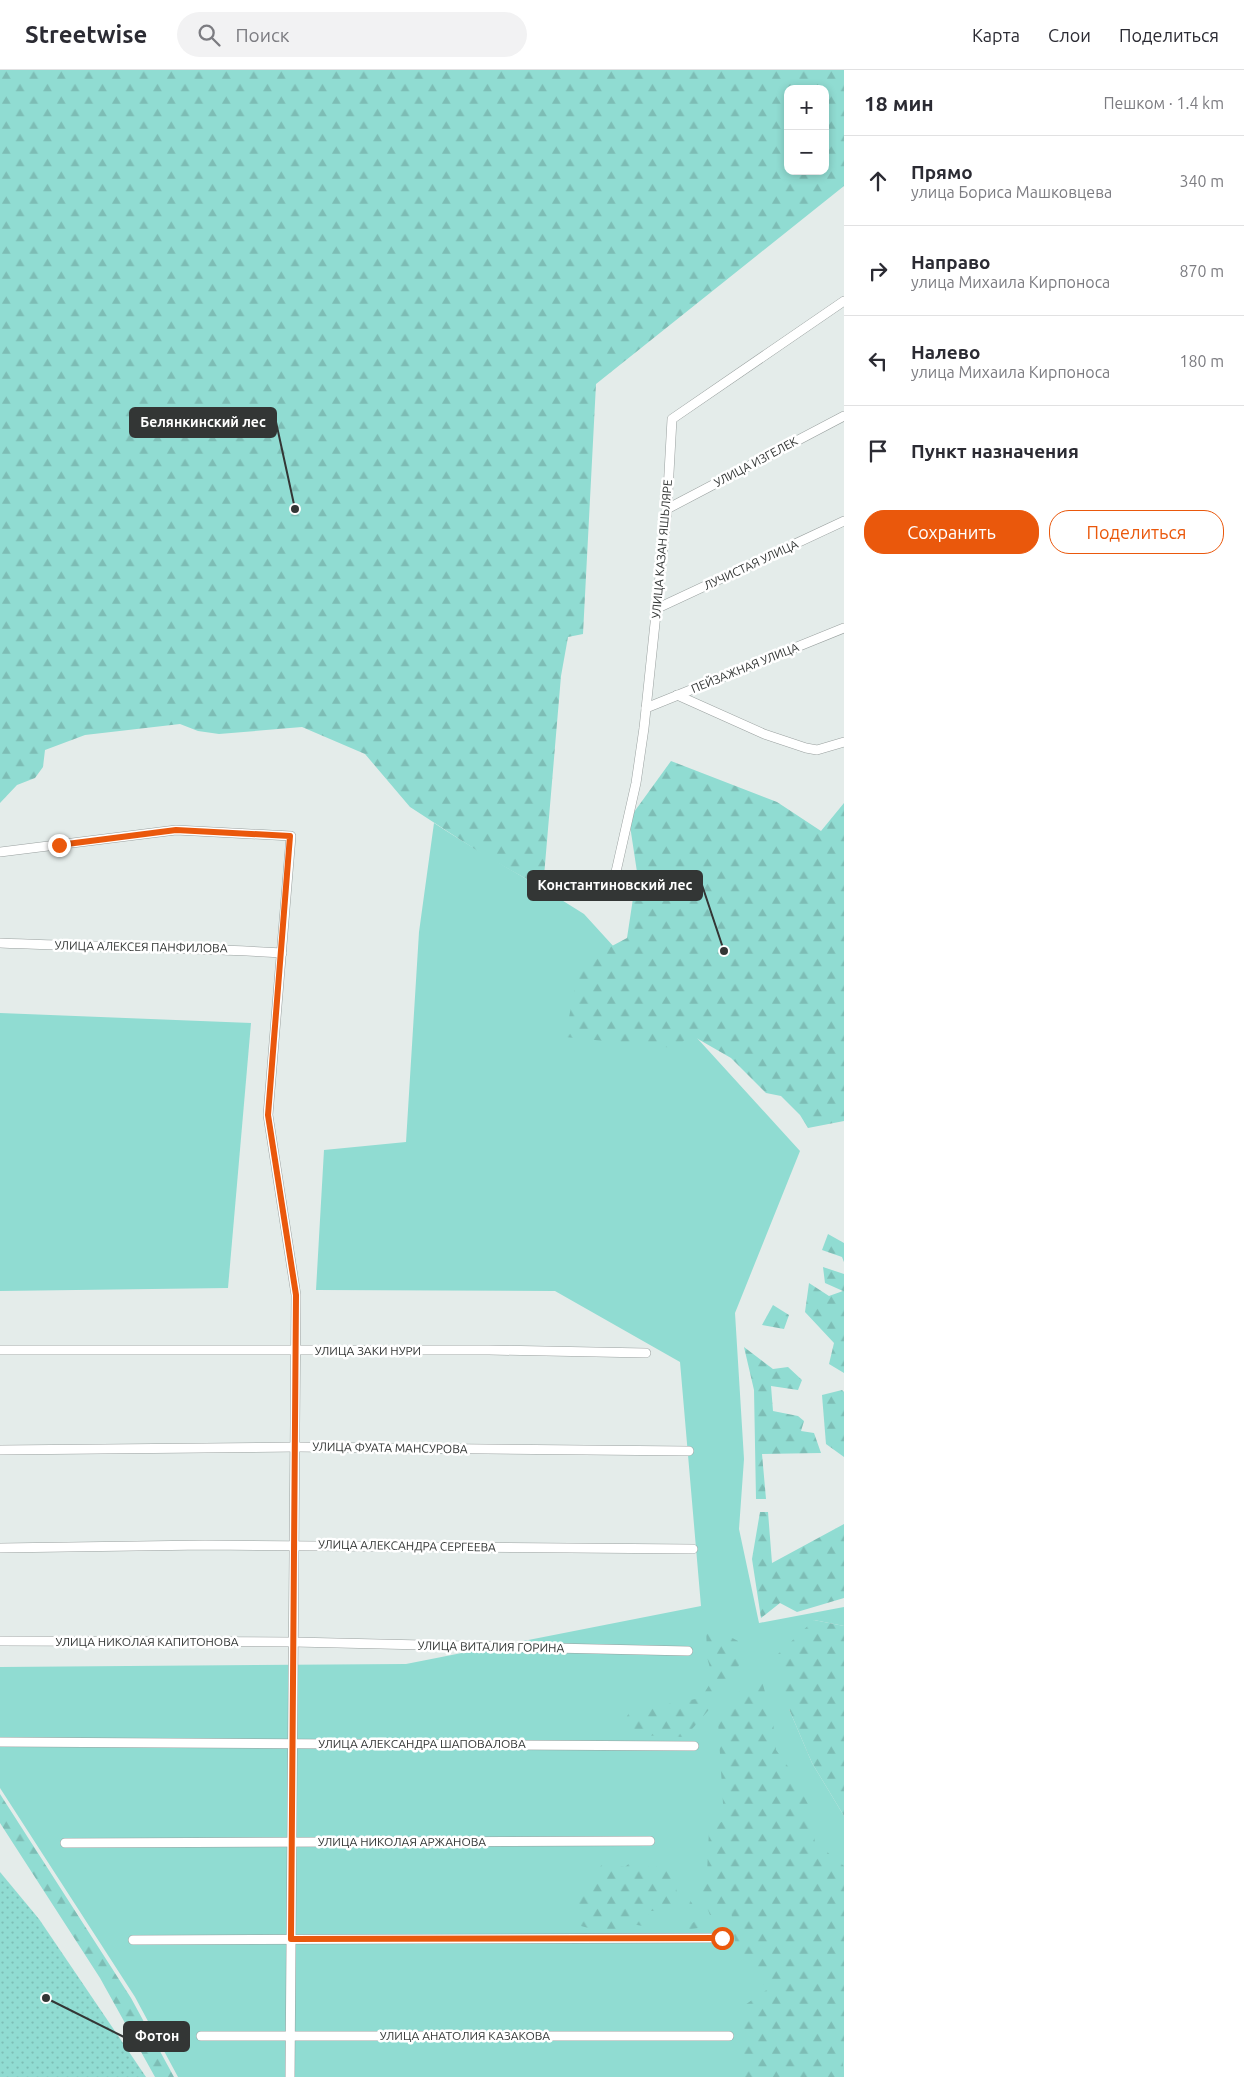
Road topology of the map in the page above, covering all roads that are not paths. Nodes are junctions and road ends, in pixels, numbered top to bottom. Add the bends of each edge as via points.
1 (844, 301) edge
2 (844, 416) edge
3 (667, 509) junction
4 (844, 521) edge
5 (658, 608) junction
6 (844, 628) edge
7 (677, 695) junction
8 (646, 708) junction
9 (844, 742) edge
10 (0, 852) edge
11 (613, 884) dead end
12 (0, 943) edge
13 (282, 953) junction
14 (0, 1350) edge
15 (296, 1351) junction
16 (646, 1353) dead end
17 (296, 1447) junction
18 (0, 1450) edge
19 (689, 1451) dead end
20 (295, 1545) junction
21 (0, 1548) edge
22 (693, 1549) dead end
23 (0, 1641) edge
24 (294, 1642) junction
25 (688, 1651) dead end
26 (0, 1742) edge
27 (293, 1744) junction
28 (694, 1746) dead end
29 (650, 1841) dead end
30 (65, 1842) dead end
31 (292, 1842) junction
32 (722, 1938) dead end
33 (291, 1939) junction
34 (133, 1940) dead end
35 (201, 2036) dead end
36 (290, 2036) junction
37 (729, 2036) dead end
38 (290, 2077) edge

1 - 3 street, УЛИЦА КАЗАН ЯШЬЛЯРЕ via 672,419
2 - 3 street, УЛИЦА ИЗГЕЛЕК
3 - 5 street, УЛИЦА КАЗАН ЯШЬЛЯРЕ
4 - 5 street, ЛУЧИСТАЯ УЛИЦА
5 - 8 street, УЛИЦА КАЗАН ЯШЬЛЯРЕ
6 - 7 street, ПЕЙЗАЖНАЯ УЛИЦА
7 - 8 street, ПЕЙЗАЖНАЯ УЛИЦА
7 - 9 street via 764,734 806,748 816,750
8 - 11 street, УЛИЦА КАЗАН ЯШЬЛЯРЕ via 636,784
10 - 13 street via 176,830 290,836
12 - 13 street, УЛИЦА АЛЕКСЕЯ ПАНФИЛОВА
13 - 15 street via 268,1115 296,1295
14 - 15 street, УЛИЦА ЗАКИ НУРИ
15 - 16 street, УЛИЦА ЗАКИ НУРИ
15 - 17 street
17 - 18 street, УЛИЦА ФУАТА МАНСУРОВА
17 - 19 street, УЛИЦА ФУАТА МАНСУРОВА
17 - 20 street
20 - 21 street, УЛИЦА АЛЕКСАНДРА СЕРГЕЕВА
20 - 22 street, УЛИЦА АЛЕКСАНДРА СЕРГЕЕВА
20 - 24 street
23 - 24 street, УЛИЦА НИКОЛАЯ КАПИТОНОВА
24 - 25 street, УЛИЦА ВИТАЛИЯ ГОРИНА
24 - 27 street
26 - 27 street, УЛИЦА АЛЕКСАНДРА ШАПОВАЛОВА
27 - 28 street, УЛИЦА АЛЕКСАНДРА ШАПОВАЛОВА
27 - 31 street
29 - 31 street, УЛИЦА НИКОЛАЯ АРЖАНОВА
30 - 31 street, УЛИЦА НИКОЛАЯ АРЖАНОВА
31 - 33 street
32 - 33 street
33 - 34 street
33 - 36 street
35 - 36 street, УЛИЦА АНАТОЛИЯ КАЗАКОВА
36 - 37 street, УЛИЦА АНАТОЛИЯ КАЗАКОВА
36 - 38 street

